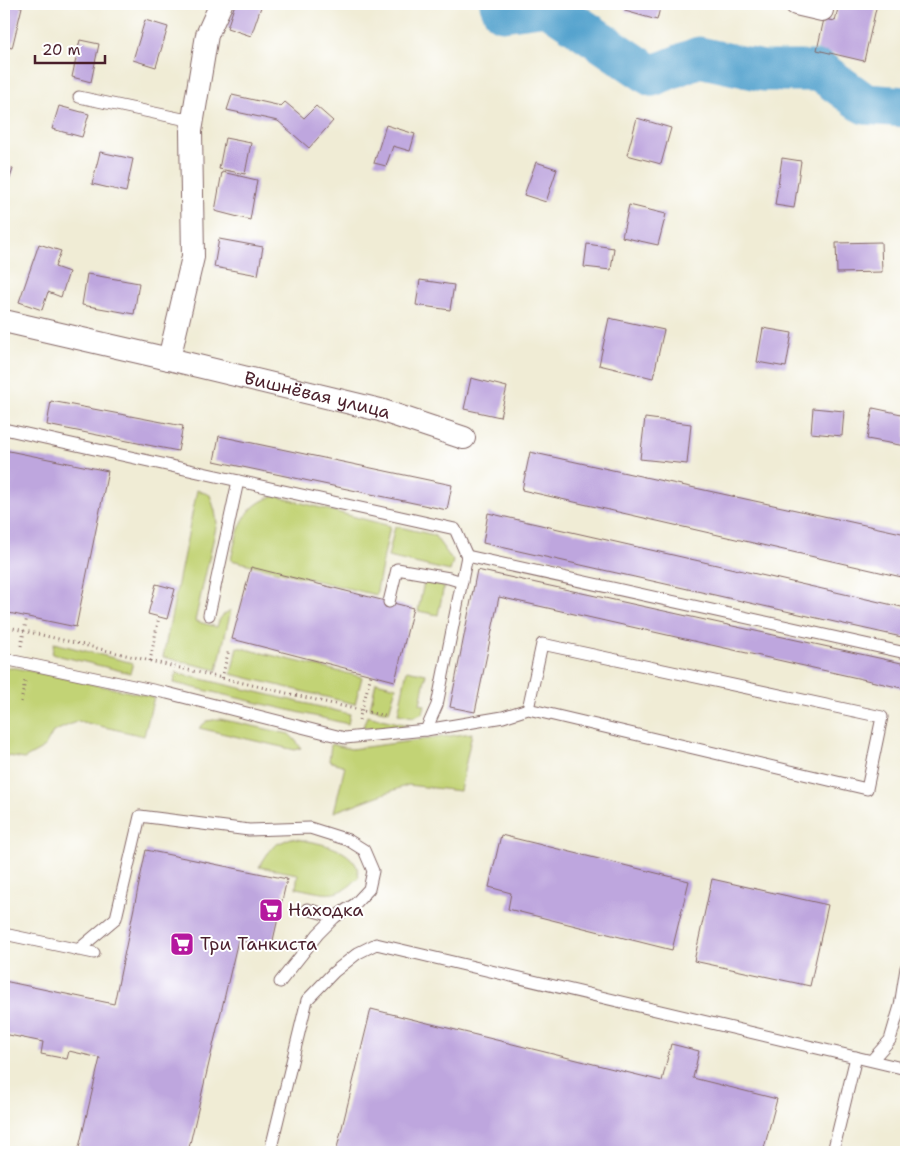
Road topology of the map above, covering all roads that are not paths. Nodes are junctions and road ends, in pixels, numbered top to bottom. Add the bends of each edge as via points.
1 (221, 4) edge
2 (796, 4) edge
3 (822, 10) dead end
4 (79, 96) dead end
5 (192, 121) junction
6 (4, 322) edge
7 (169, 359) junction
8 (4, 429) edge
9 (464, 438) dead end
10 (238, 481) junction
11 (467, 556) junction
12 (462, 582) junction
13 (389, 602) dead end
14 (209, 614) dead end
15 (906, 653) edge
16 (4, 658) edge
17 (528, 709) junction
18 (426, 730) junction
19 (306, 909) dead end
20 (335, 917) junction
21 (4, 934) edge
22 (78, 950) junction
23 (94, 953) dead end
24 (906, 968) edge
25 (280, 982) dead end
26 (856, 1056) junction
27 (872, 1060) junction
28 (906, 1069) edge
29 (270, 1152) edge
30 (833, 1152) edge

1 - 5 street via 207,35
2 - 3 street
4 - 5 lane
5 - 7 street via 193,257
6 - 7 street, Вишнёвая улица
7 - 9 street, Вишнёвая улица via 380,410
8 - 10 lane
10 - 11 lane via 455,529
10 - 14 lane
11 - 12 lane
11 - 15 lane
12 - 13 lane via 397,569
12 - 18 lane via 436,705
16 - 18 lane via 167,693 345,738
17 - 17 lane via 542,644 882,717 867,788
17 - 18 lane via 503,717
19 - 20 lane
20 - 22 lane via 355,904 369,889 373,871 364,850 348,840 310,828 248,830 140,816 116,918
20 - 25 lane
21 - 22 lane
22 - 23 lane
24 - 27 lane via 890,1040
26 - 27 lane
26 - 29 lane via 376,944 334,972 307,1000
26 - 30 lane
27 - 28 lane

